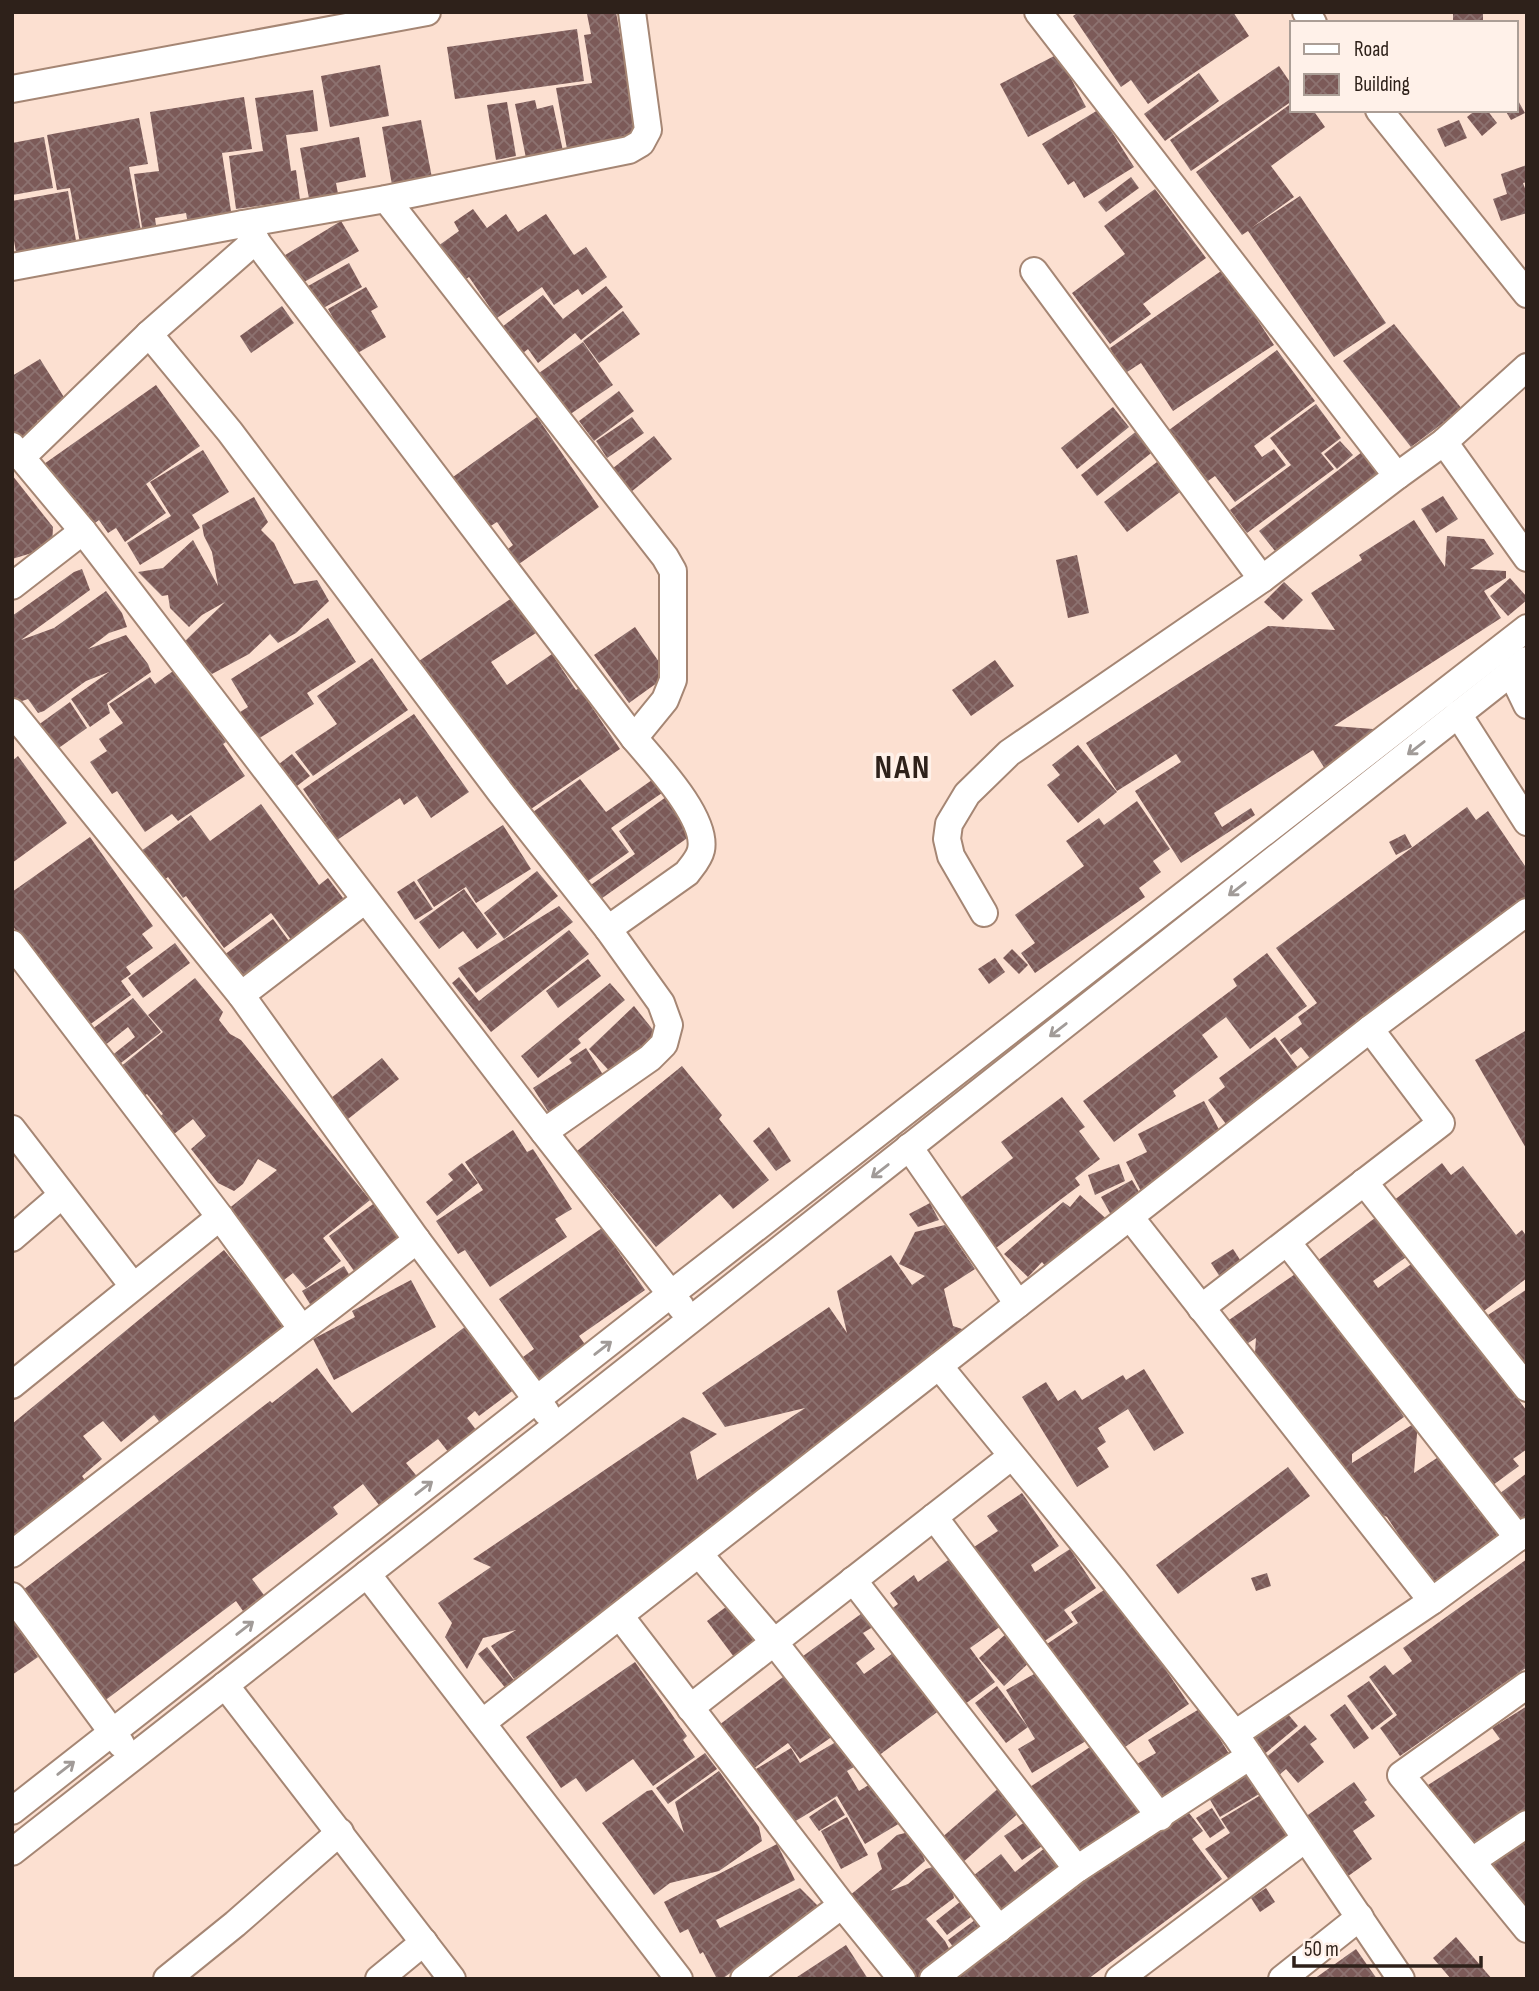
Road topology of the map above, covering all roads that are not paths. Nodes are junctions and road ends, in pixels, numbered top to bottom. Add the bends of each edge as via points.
1 (427, 12) edge
2 (632, 12) edge
3 (1038, 12) edge
4 (298, 24) edge
5 (12, 89) edge
6 (1381, 112) edge
7 (386, 199) junction
8 (249, 232) junction
9 (12, 267) edge
10 (1034, 271) dead end
11 (1527, 294) edge
12 (149, 334) junction
13 (1527, 367) edge
14 (1444, 442) junction
15 (17, 451) edge
16 (1397, 476) junction
17 (83, 531) junction
18 (1527, 558) edge
19 (1262, 579) junction
20 (12, 586) edge
21 (1527, 628) edge
22 (1519, 666) edge
23 (1527, 705) edge
24 (1458, 714) junction
25 (14, 718) edge
26 (634, 738) junction
27 (1527, 822) edge
28 (365, 900) junction
29 (984, 912) dead end
30 (1527, 912) edge
31 (608, 929) junction
32 (12, 944) edge
33 (241, 995) junction
34 (1370, 1030) junction
35 (12, 1129) edge
36 (544, 1132) junction
37 (909, 1147) junction
38 (1364, 1182) junction
39 (62, 1195) junction
40 (220, 1217) junction
41 (1130, 1217) junction
42 (12, 1238) edge
43 (416, 1240) junction
44 (1287, 1242) junction
45 (133, 1286) junction
46 (671, 1294) junction
47 (1018, 1304) junction
48 (1201, 1308) junction
49 (691, 1319) junction
50 (302, 1329) junction
51 (939, 1366) junction
52 (12, 1385) edge
53 (1527, 1388) edge
54 (537, 1399) junction
55 (556, 1426) junction
56 (1012, 1456) junction
57 (934, 1517) junction
58 (1522, 1535) edge
59 (12, 1554) edge
60 (699, 1554) junction
61 (367, 1574) junction
62 (853, 1580) junction
63 (12, 1596) edge
64 (1432, 1601) junction
65 (620, 1616) junction
66 (774, 1642) junction
67 (225, 1685) junction
68 (1527, 1685) edge
69 (690, 1708) junction
70 (482, 1723) junction
71 (113, 1732) junction
72 (1235, 1734) junction
73 (1250, 1756) junction
74 (131, 1759) junction
75 (12, 1811) edge
76 (1160, 1817) junction
77 (1527, 1824) edge
78 (340, 1832) junction
79 (1305, 1839) junction
80 (12, 1852) edge
81 (1472, 1861) junction
82 (1077, 1869) junction
83 (842, 1905) junction
84 (1360, 1917) junction
85 (999, 1929) junction
86 (1527, 1929) edge
87 (424, 1942) junction
88 (167, 1979) edge
89 (379, 1979) edge
90 (452, 1979) edge
91 (679, 1979) edge
92 (744, 1979) edge
93 (902, 1979) edge
94 (933, 1979) edge
95 (1119, 1979) edge
96 (1282, 1979) edge
97 (1401, 1979) edge

1 - 4 street
2 - 7 street via 648,130 641,143 629,150
3 - 16 street
4 - 5 street
6 - 11 street
7 - 8 street
7 - 26 street via 673,571 673,680 665,700
8 - 9 street
8 - 12 street
8 - 26 street
10 - 19 street
12 - 15 street
12 - 31 street via 230,432
13 - 14 street
14 - 16 street
14 - 18 street
15 - 17 street
16 - 19 street
17 - 20 street
17 - 28 street
19 - 29 street via 1009,753 967,794 949,824 947,839 951,856
21 - 46 street
22 - 23 street
22 - 24 street
24 - 27 street
24 -> 37 street
25 - 33 street
26 - 31 street via 695,818 702,849 687,873
28 - 33 street
28 - 36 street
30 - 34 street
31 - 36 street via 661,1003 669,1025 664,1044
32 - 40 street
33 - 43 street
34 - 38 street via 1441,1123
34 - 41 street
35 - 39 street
36 - 46 street
37 - 47 street
37 -> 49 street
38 - 44 street
38 - 53 street
39 - 42 street
39 - 45 street
40 - 45 street
40 - 50 street
41 - 47 street
41 - 48 street
43 - 50 street
43 - 54 street
44 - 48 street
44 - 58 street
45 - 52 street
46 - 49 street
54 -> 46 street
47 - 51 street
48 - 64 street
49 - 55 street
50 - 59 street
51 - 56 street
51 - 60 street
54 - 55 street
71 -> 54 street
55 - 61 street
56 - 57 street
56 - 72 street
57 - 62 street
57 - 76 street
58 - 64 street
60 - 65 street
60 - 66 street
61 - 67 street
61 - 70 street
62 - 66 street
62 - 82 street
63 - 71 street
64 - 72 street
65 - 69 street
65 - 70 street
66 - 69 street
66 - 85 street
67 - 74 street
67 - 78 street
68 - 81 street via 1401,1775
69 - 83 street
70 - 91 street
71 - 74 street
75 -> 71 street
72 - 73 street
73 - 76 street
73 - 79 street
74 - 80 street
76 - 82 street
77 - 81 street
78 - 87 street
78 - 88 street
79 - 84 street
79 - 95 street
81 - 86 street
82 - 85 street
83 - 92 street
83 - 93 street
84 - 96 street
84 - 97 street
85 - 94 street
87 - 89 street
87 - 90 street

